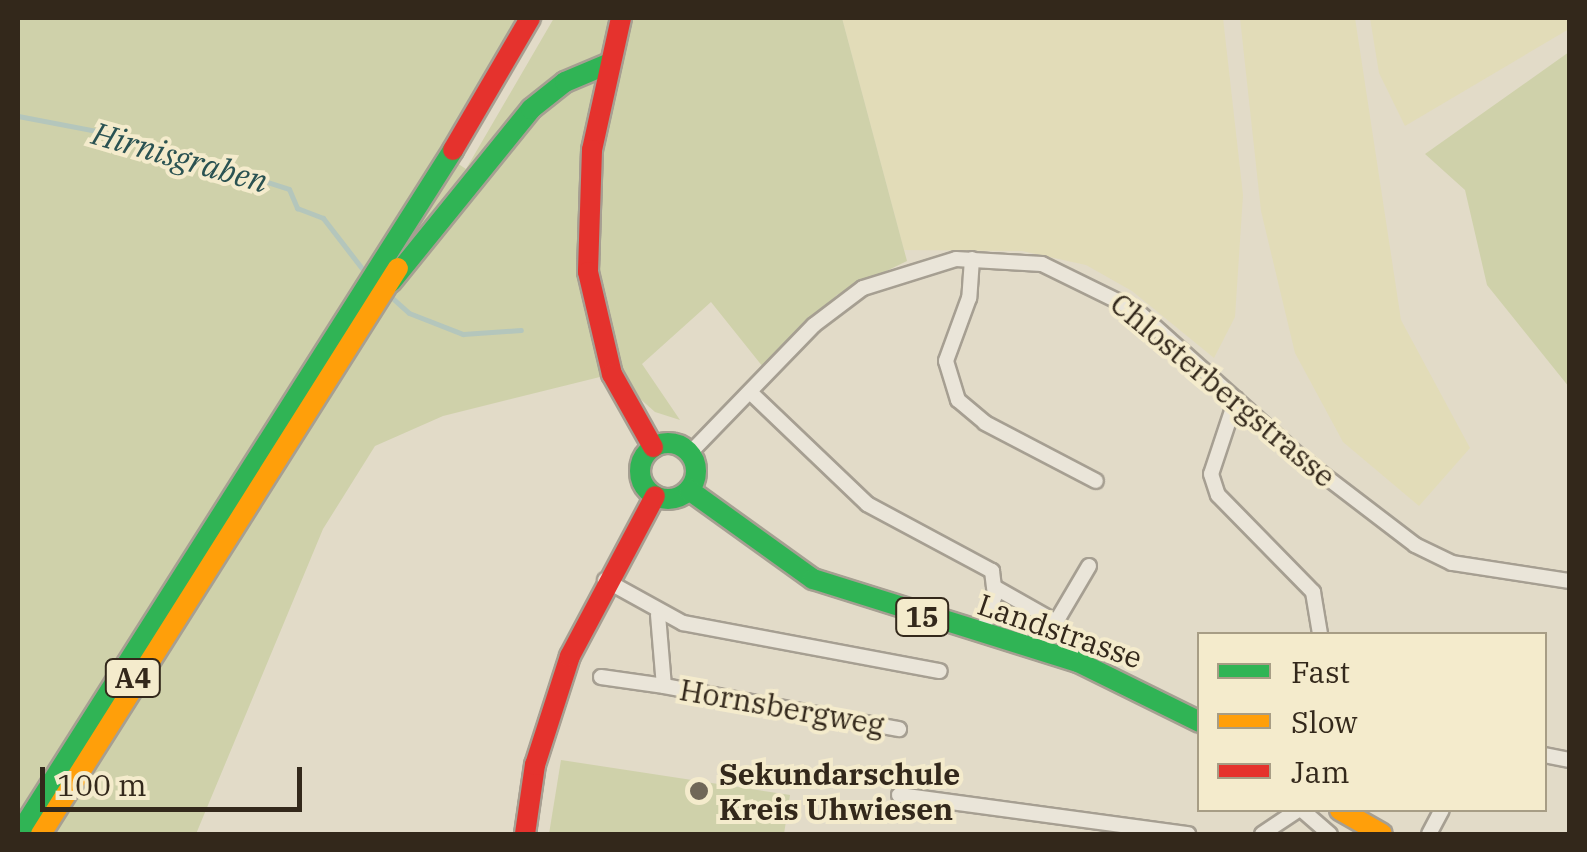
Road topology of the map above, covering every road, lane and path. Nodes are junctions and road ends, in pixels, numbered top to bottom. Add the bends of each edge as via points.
1 (530, 18) edge
2 (546, 18) edge
3 (621, 18) edge
4 (610, 63) junction
5 (416, 233) junction
6 (972, 258) junction
7 (344, 336) junction
8 (750, 392) junction
9 (1236, 399) junction
10 (653, 447) junction
11 (690, 453) junction
12 (1096, 481) dead end
13 (690, 490) junction
14 (655, 496) junction
15 (1089, 566) dead end
16 (606, 580) junction
17 (1570, 581) edge
18 (996, 588) junction
19 (658, 614) junction
20 (1320, 632) edge
21 (982, 633) junction
22 (940, 671) dead end
23 (601, 677) dead end
24 (664, 686) junction
25 (1197, 720) edge
26 (899, 728) dead end
27 (899, 794) dead end
28 (1297, 812) edge
29 (1302, 812) edge
30 (1344, 812) edge
31 (1441, 812) edge
32 (19, 834) edge
33 (41, 834) edge
34 (524, 834) edge
35 (1188, 834) edge
36 (1262, 834) edge
37 (1330, 834) edge
38 (1382, 834) edge
39 (1428, 834) edge

1 - 5 main road, A4
2 - 5 main road, A4
3 - 4 main road
4 - 5 main road via 584,72 531,109
4 - 10 main road via 586,236 608,364
5 - 7 main road, A4
5 - 7 main road, A4 via 380,297
6 - 8 street, Chlosterbergstrasse via 909,268 863,288
6 - 9 street, Chlosterbergstrasse via 1042,264 1113,293
6 - 12 street via 969,298 946,361 958,400 984,423
7 - 32 main road, A4
7 - 33 main road, A4
8 - 11 street, Chlosterbergstrasse
8 - 18 street via 868,504 982,563
9 - 17 street, Chlosterbergstrasse via 1432,555
9 - 20 street via 1210,474 1218,494 1313,592
10 - 11 main road via 675,444
10 - 14 main road via 640,474
11 - 13 main road via 696,473
13 - 14 main road
13 - 21 main road, Landstrasse / 15 via 813,579
14 - 16 main road
15 - 18 street via 1056,622
16 - 19 street
16 - 34 main road via 544,733
18 - 21 street
19 - 22 street
19 - 24 street, Hornsbergweg
21 - 25 main road, Landstrasse / 15 via 1100,672
23 - 24 street, Hornsbergweg
24 - 26 street, Hornsbergweg
27 - 35 street
28 - 36 street
29 - 37 street
30 - 38 main road
31 - 39 street

